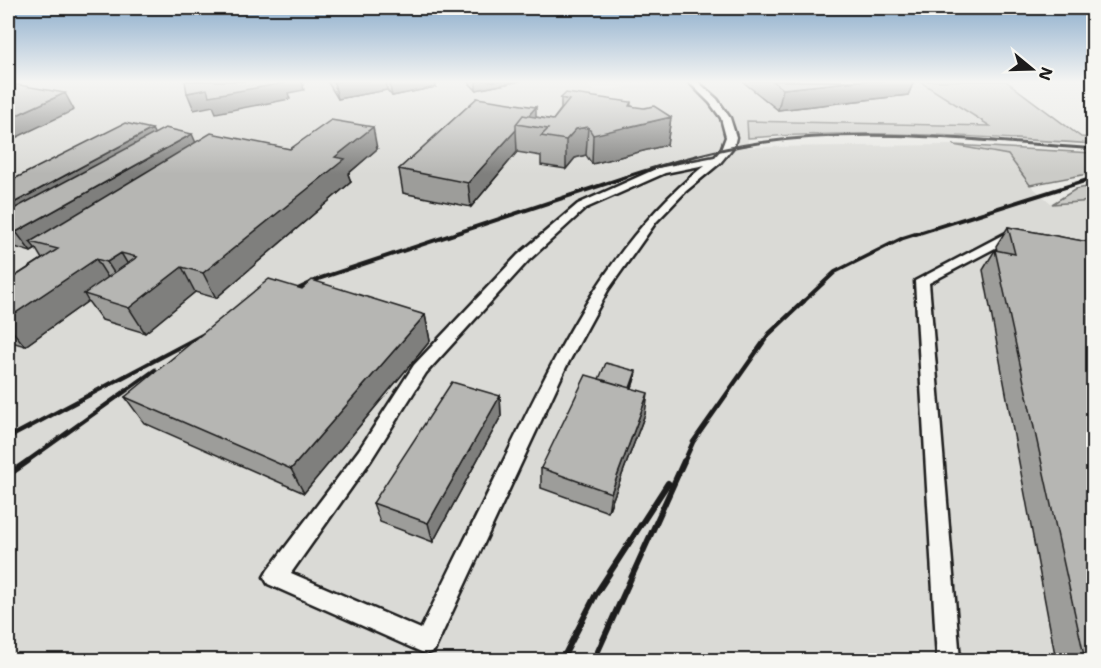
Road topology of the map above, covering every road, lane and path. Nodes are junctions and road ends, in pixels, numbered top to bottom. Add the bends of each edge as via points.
1 (719, 112) edge
2 (718, 159) junction
3 (1010, 235) edge
4 (948, 660) edge

1 - 2 lane via 730,130 729,147
2 - 2 lane via 662,170 582,206 523,258 420,369 365,455 275,577 426,643 543,398 608,277 647,224 686,182
3 - 4 lane via 922,281

